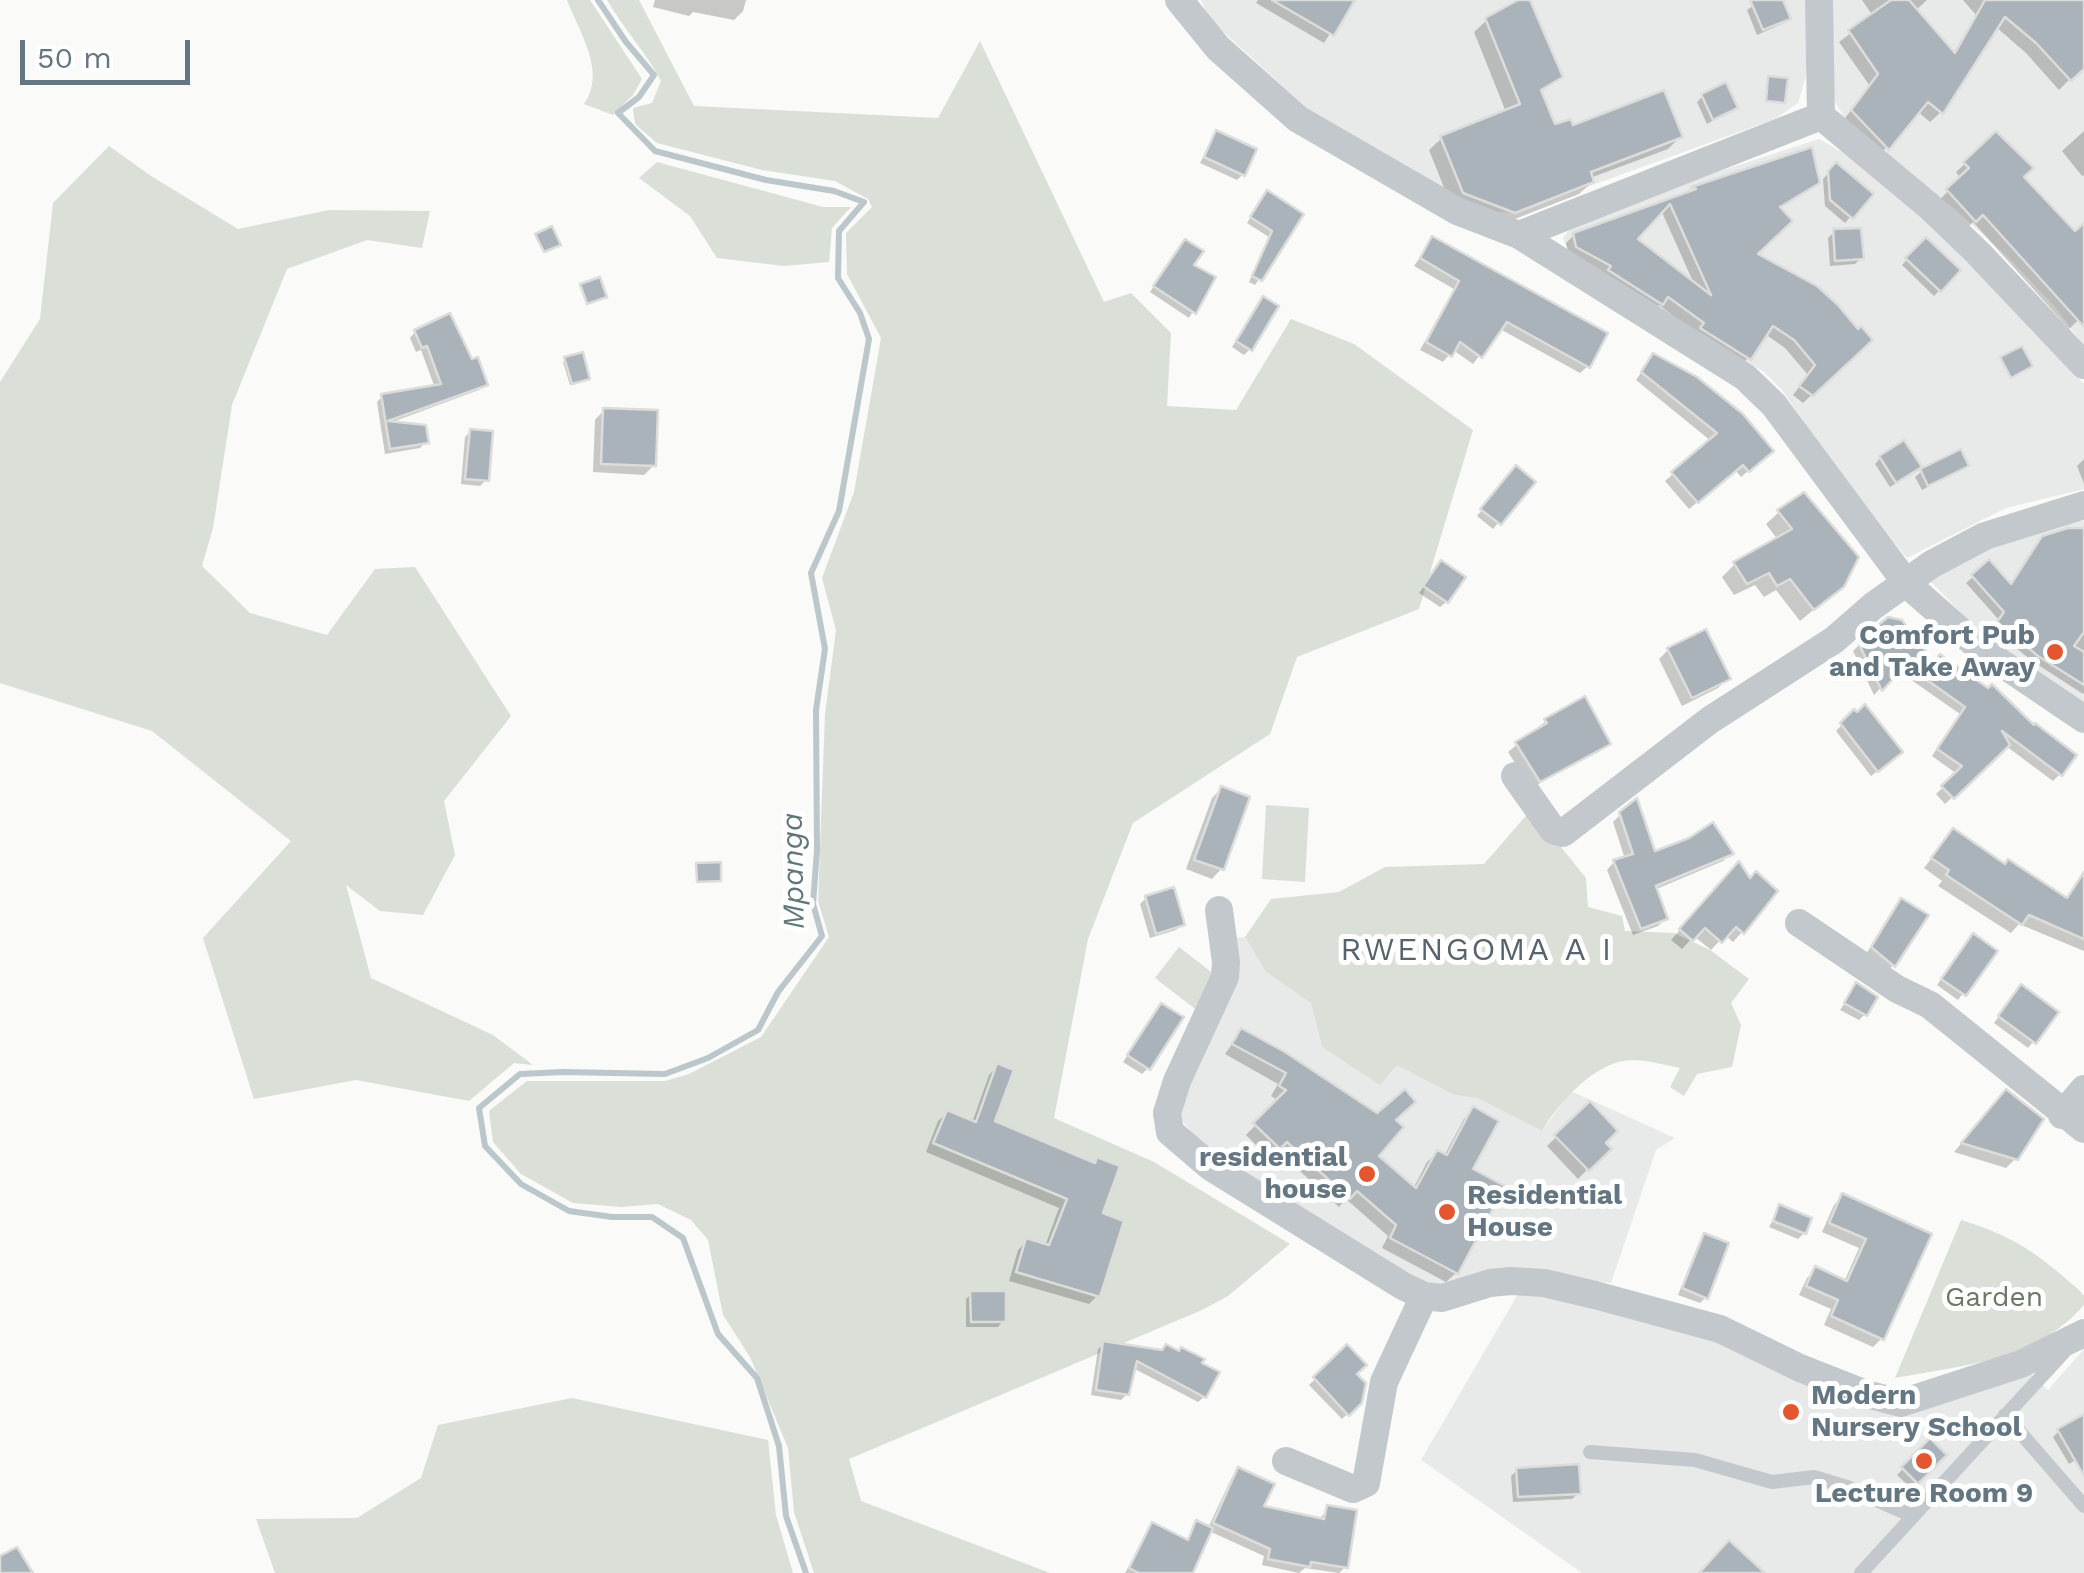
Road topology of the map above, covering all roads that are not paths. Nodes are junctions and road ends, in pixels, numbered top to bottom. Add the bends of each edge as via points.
1 (1179, 0) edge
2 (1819, 0) edge
3 (1820, 116) junction
4 (1519, 235) junction
5 (2084, 365) edge
6 (2084, 505) edge
7 (1907, 584) junction
8 (2084, 719) edge
9 (1514, 776) dead end
10 (1219, 910) dead end
11 (1799, 923) dead end
12 (2084, 1089) edge
13 (2073, 1122) edge
14 (1424, 1296) junction
15 (2083, 1334) edge
16 (2005, 1414) junction
17 (1590, 1452) dead end
18 (1286, 1461) dead end
19 (2084, 1506) edge
20 (1912, 1516) junction
21 (1861, 1573) edge

1 - 4 street via 1218,48 1298,119 1457,211
2 - 3 street
3 - 4 street
3 - 5 street via 1965,240
4 - 7 street via 1763,392
6 - 7 street via 1985,536
7 - 8 street via 1982,650
7 - 9 street via 1710,720 1563,833 1553,830
10 - 14 street via 1225,977 1177,1081 1167,1112 1170,1132 1211,1167
11 - 13 street via 1930,1005
12 - 13 street
14 - 15 street via 1453,1296 1490,1283 1544,1283 1720,1329 1800,1368 1901,1403 2021,1364
14 - 18 street via 1384,1382 1366,1483 1352,1489
15 - 16 lane
16 - 19 lane
16 - 20 lane
17 - 20 lane via 1696,1460 1772,1482 1814,1478
20 - 21 lane

